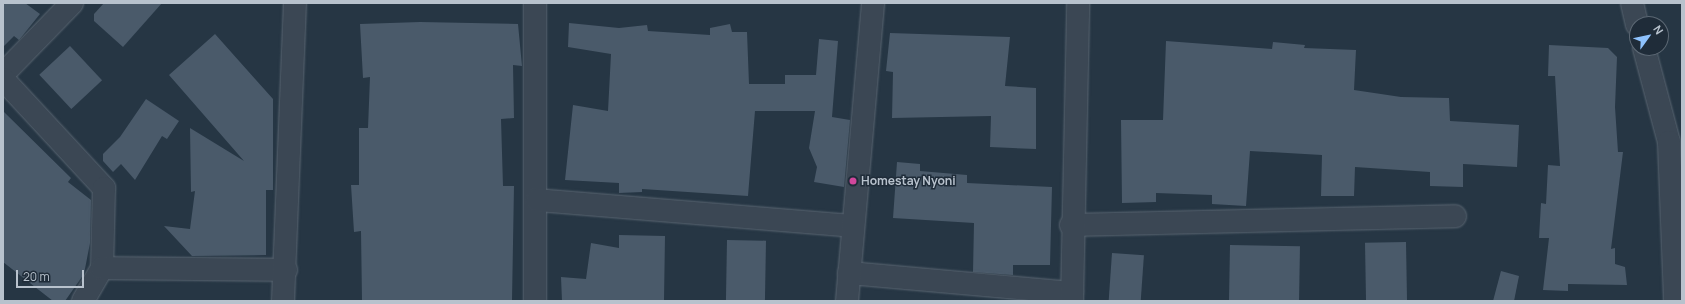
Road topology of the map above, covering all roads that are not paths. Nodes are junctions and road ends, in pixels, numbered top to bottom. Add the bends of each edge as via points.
1 (72, 3) edge
2 (294, 3) edge
3 (535, 3) edge
4 (873, 3) edge
5 (1078, 3) edge
6 (1632, 3) edge
7 (1635, 16) edge
8 (1646, 56) edge
9 (3, 74) edge
10 (3, 79) edge
11 (537, 200) junction
12 (1455, 216) dead end
13 (1071, 224) junction
14 (853, 226) junction
15 (1678, 258) edge
16 (102, 268) junction
17 (286, 270) junction
18 (849, 273) junction
19 (1072, 297) edge
20 (82, 301) edge
21 (284, 301) edge
22 (535, 301) edge
23 (847, 301) edge
24 (1675, 301) edge

1 - 9 street
2 - 17 street
3 - 11 street
4 - 14 street
5 - 13 street
6 - 7 street
8 - 15 street via 1669,142
10 - 16 street via 104,188
11 - 14 street
11 - 22 street
12 - 13 street
13 - 19 street
14 - 18 street
15 - 24 street
16 - 17 street
16 - 20 street
17 - 21 street
18 - 19 street
18 - 23 street

